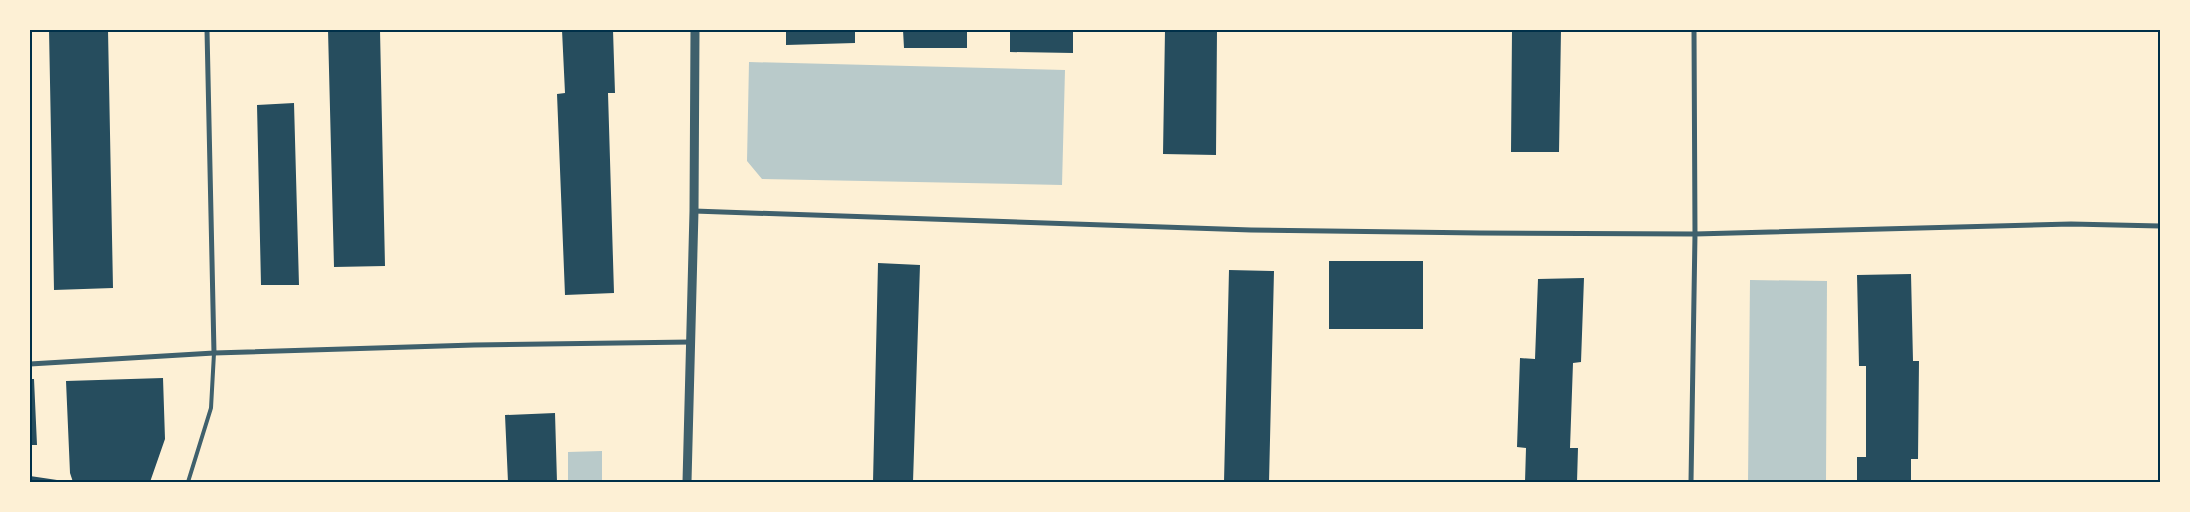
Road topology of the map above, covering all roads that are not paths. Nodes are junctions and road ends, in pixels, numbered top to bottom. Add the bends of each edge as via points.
1 (207, 30) edge
2 (695, 30) edge
3 (1694, 30) edge
4 (694, 211) junction
5 (2160, 226) edge
6 (1695, 234) junction
7 (690, 342) junction
8 (214, 353) junction
9 (30, 364) edge
10 (188, 482) edge
11 (687, 482) edge
12 (1691, 482) edge

1 - 8 street
2 - 4 street
3 - 6 street
4 - 6 street via 1251,230
4 - 7 street
5 - 6 street via 2071,224
6 - 12 street
7 - 8 street
7 - 11 street
8 - 9 street
8 - 10 lane via 211,408

